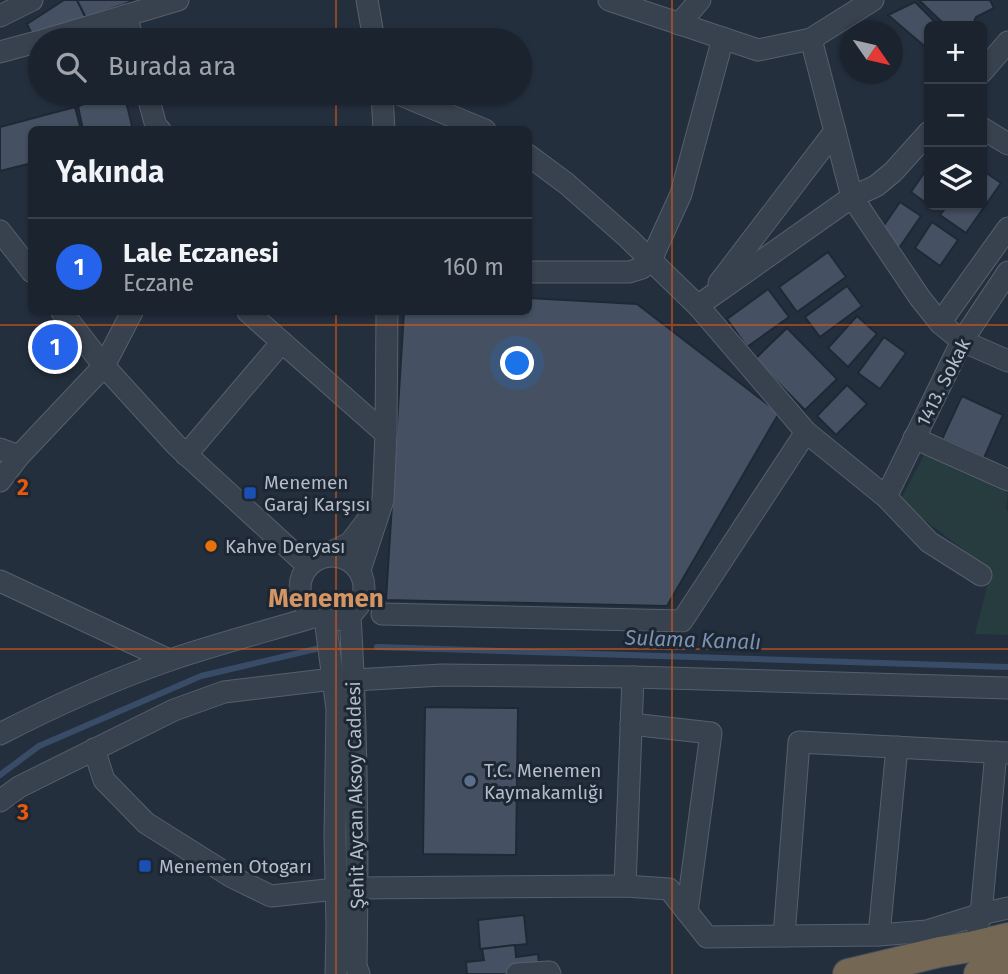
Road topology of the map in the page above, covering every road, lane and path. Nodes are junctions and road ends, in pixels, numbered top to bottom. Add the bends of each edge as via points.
1 (32, 0) edge
2 (178, 0) edge
3 (367, 0) edge
4 (609, 0) edge
5 (700, 0) edge
6 (873, 0) edge
7 (126, 15) junction
8 (0, 16) edge
9 (678, 24) junction
10 (84, 28) edge
11 (130, 28) edge
12 (372, 28) edge
13 (723, 38) junction
14 (811, 39) junction
15 (1008, 42) edge
16 (28, 45) edge
17 (0, 52) edge
18 (987, 66) edge
19 (150, 105) edge
20 (383, 105) edge
21 (426, 105) edge
22 (156, 126) edge
23 (384, 126) edge
24 (479, 126) edge
25 (835, 131) junction
26 (987, 131) edge
27 (924, 138) edge
28 (1008, 144) edge
29 (532, 158) edge
30 (852, 197) junction
31 (1008, 228) edge
32 (0, 232) edge
33 (650, 260) junction
34 (28, 267) edge
35 (532, 272) edge
36 (1008, 272) edge
37 (703, 303) junction
38 (64, 315) edge
39 (130, 315) edge
40 (251, 315) edge
41 (387, 315) edge
42 (940, 323) junction
43 (962, 341) junction
44 (282, 342) junction
45 (1008, 361) edge
46 (104, 366) junction
47 (806, 432) junction
48 (386, 434) junction
49 (914, 439) junction
50 (10, 453) edge
51 (186, 455) junction
52 (0, 481) edge
53 (1008, 481) edge
54 (887, 497) junction
55 (383, 500) junction
56 (315, 561) junction
57 (360, 570) junction
58 (981, 575) dead end
59 (0, 581) edge
60 (382, 614) dead end
61 (350, 615) junction
62 (321, 618) junction
63 (169, 660) junction
64 (633, 677) junction
65 (333, 679) junction
66 (354, 680) junction
67 (1008, 688) edge
68 (631, 724) junction
69 (0, 734) edge
70 (897, 747) junction
71 (94, 749) junction
72 (1002, 752) edge
73 (0, 801) edge
74 (625, 886) junction
75 (347, 889) junction
76 (1008, 908) edge
77 (687, 912) junction
78 (981, 914) junction
79 (879, 935) junction
80 (784, 936) junction
81 (1008, 938) edge
82 (356, 948) junction
83 (974, 961) edge
84 (1008, 966) edge
85 (336, 974) edge
86 (359, 974) edge
87 (371, 974) edge
88 (517, 974) edge
89 (550, 974) edge
90 (848, 974) edge

1 - 8 street
2 - 7 street
3 - 12 street
4 - 9 street
5 - 9 street
6 - 14 street
7 - 10 street
7 - 11 street
9 - 13 street
13 - 14 street via 758,50
13 - 33 street via 681,194
14 - 25 street
15 - 18 street
16 - 17 street
19 - 22 street
20 - 23 street
21 - 24 street
25 - 30 street
25 - 37 street
26 - 28 street
27 - 30 street via 893,173
29 - 33 street
30 - 37 street
30 - 42 street
31 - 42 street, 1413. Sokak
32 - 34 street
33 - 35 street via 629,272
33 - 37 street
36 - 43 street, 1413. Sokak
37 - 47 street
38 - 46 street
39 - 46 street
40 - 44 street
41 - 48 street
42 - 43 street
43 - 45 street
43 - 49 street, 1413. Sokak
44 - 48 street
44 - 51 street
46 - 50 street
46 - 51 street
47 - 54 street
47 - 60 street via 682,621
48 - 55 street
49 - 53 street
49 - 54 street, 1413. Sokak
50 - 52 street
51 - 56 street
54 - 58 street via 929,542
55 - 56 street via 350,542
55 - 57 street
56 - 57 street via 344,557
56 - 62 street via 303,575 300,593 303,603
57 - 61 street via 363,599
59 - 63 street
61 - 62 street
61 - 66 street, Şehit Aycan Aksoy Caddesi
62 - 63 street
62 - 65 street, Şehit Aycan Aksoy Caddesi
63 - 69 street
64 - 66 street via 442,675
64 - 67 street
64 - 68 street
65 - 71 street via 224,692 174,710
65 - 75 street, Şehit Aycan Aksoy Caddesi via 337,709 335,836
66 - 75 street, Şehit Aycan Aksoy Caddesi
68 - 74 street
68 - 77 street via 711,733
70 - 72 street
70 - 79 street
70 - 80 street via 799,742
71 - 73 street
71 - 75 street via 104,780 146,823 232,877 271,896
72 - 78 street
74 - 75 street
74 - 77 street via 669,889
75 - 82 street, Şehit Aycan Aksoy Caddesi
75 - 85 street, Şehit Aycan Aksoy Caddesi
76 - 78 street
77 - 80 street via 707,937
78 - 79 street via 927,931
78 - 83 street
79 - 80 street
81 - 83 highway
82 - 86 street, Şehit Aycan Aksoy Caddesi
82 - 87 street
83 - 84 highway
83 - 90 highway via 940,952
88 - 89 street

